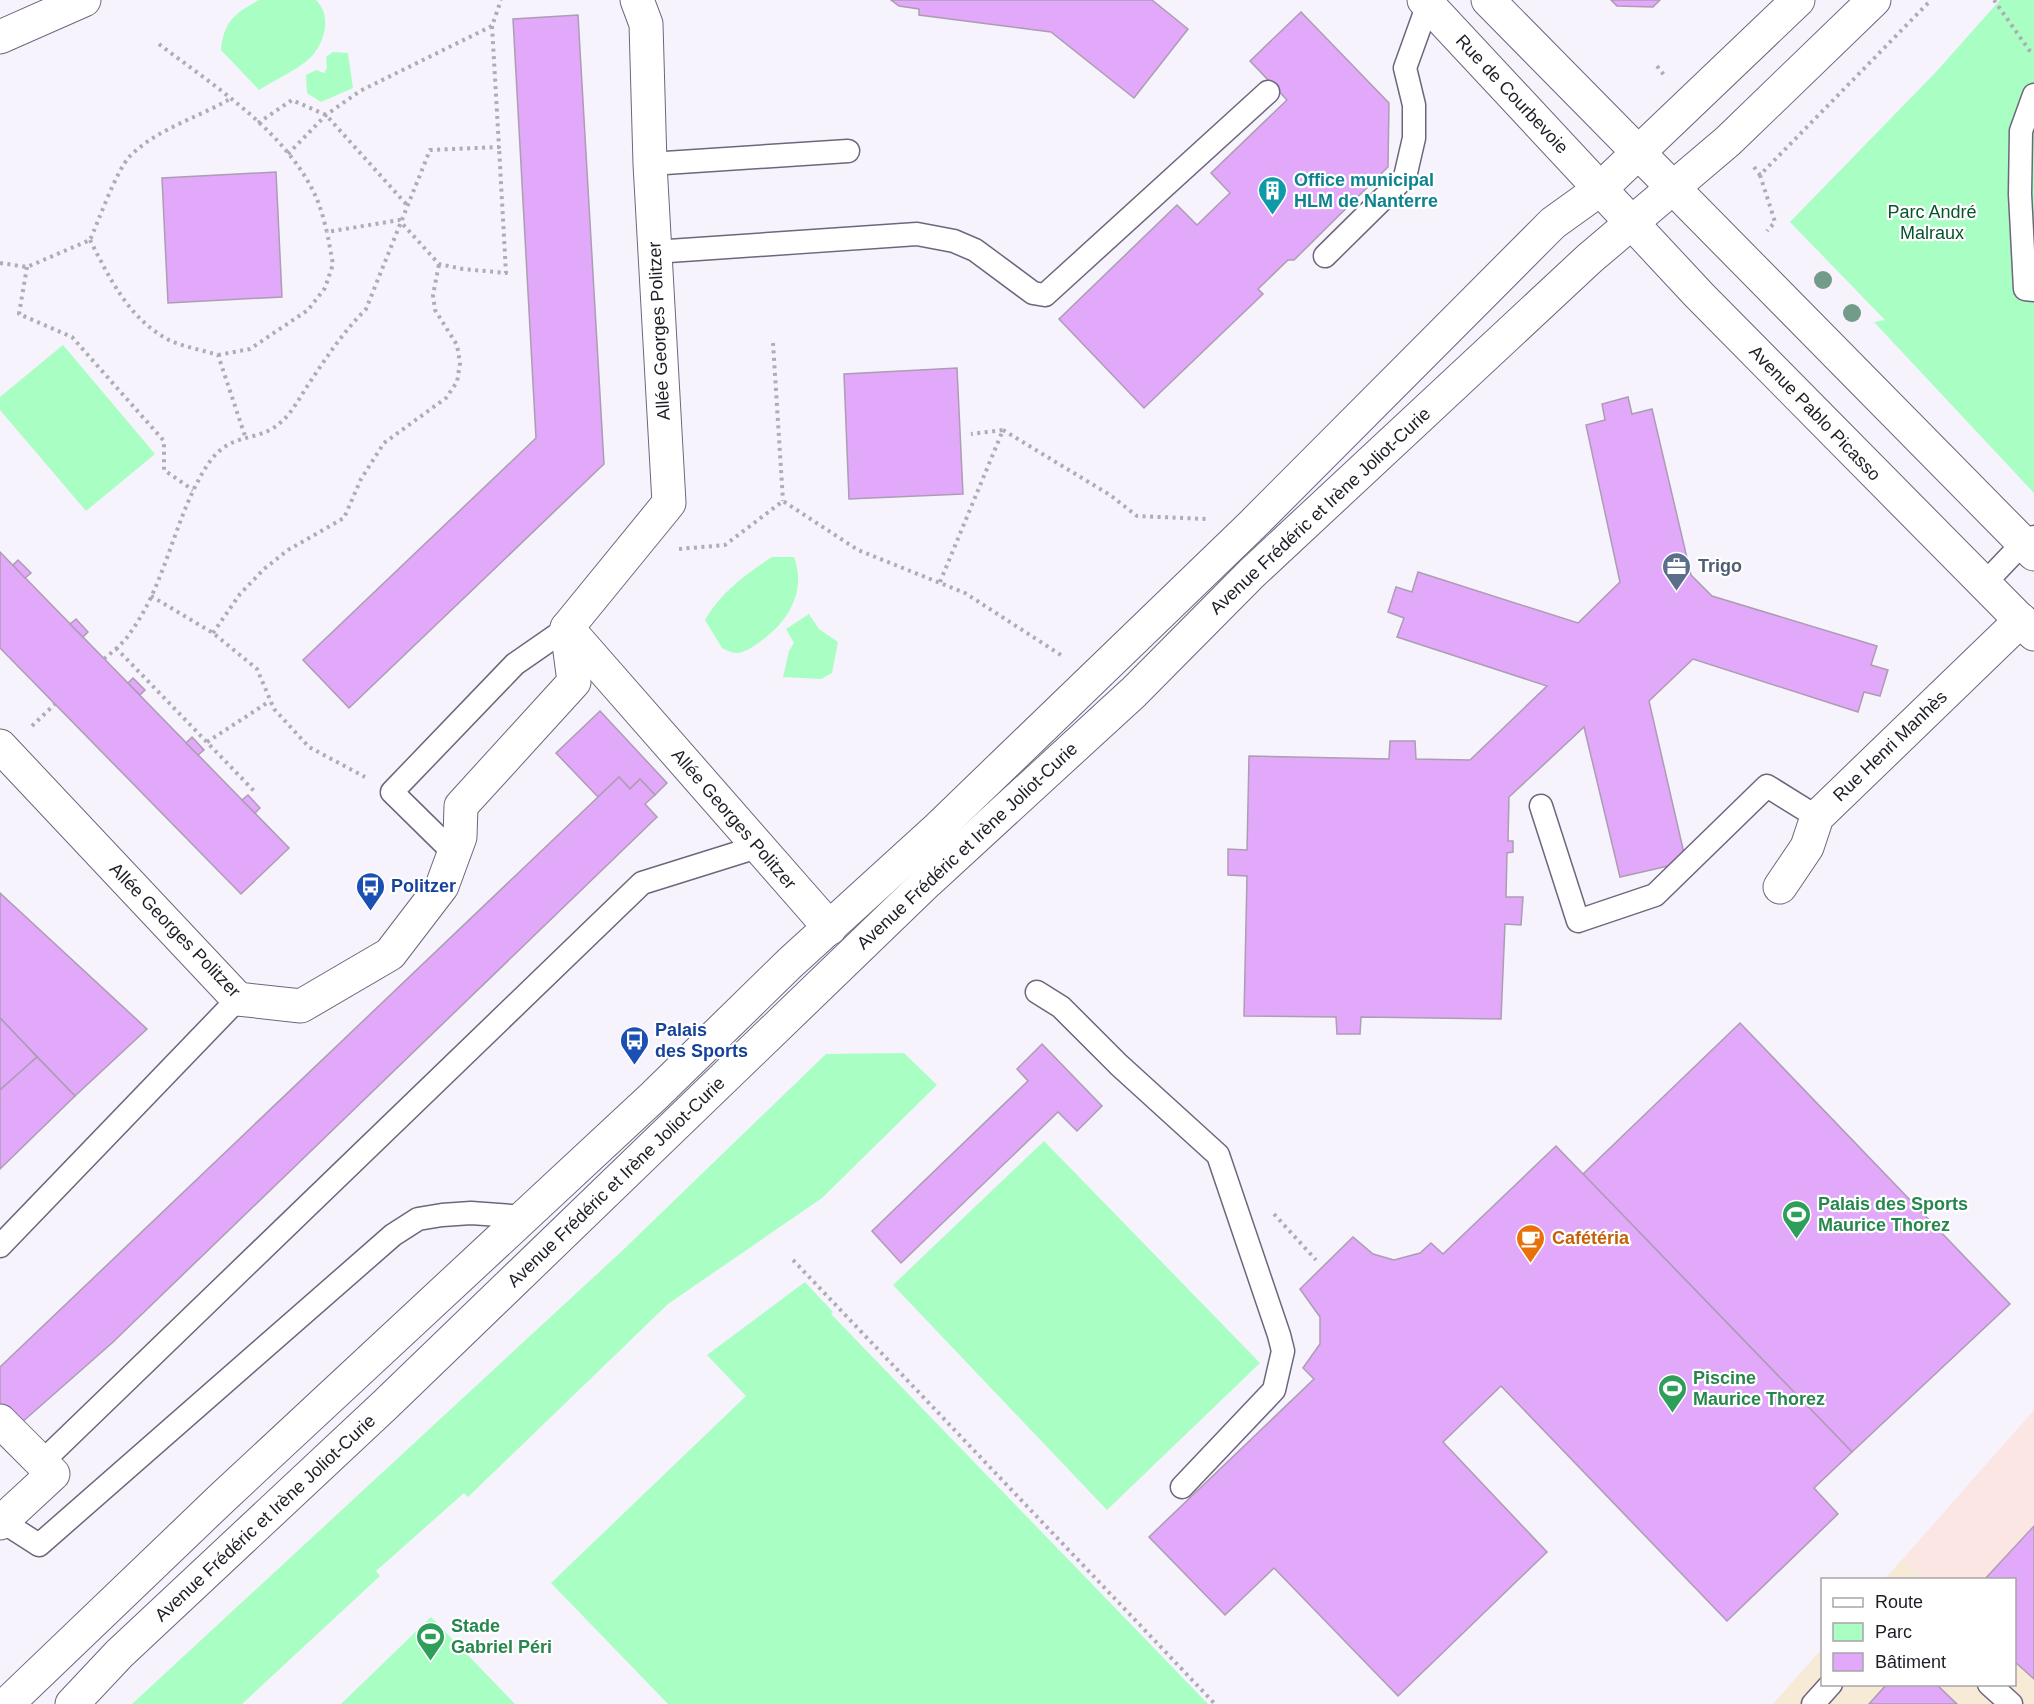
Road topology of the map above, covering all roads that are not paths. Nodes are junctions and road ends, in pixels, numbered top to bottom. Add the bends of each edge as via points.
1 (84, 0) edge
2 (637, 0) edge
3 (1488, 0) edge
4 (1798, 0) edge
5 (1874, 0) edge
6 (1426, 2) edge
7 (0, 37) edge
8 (1268, 92) dead end
9 (2034, 95) edge
10 (848, 152) dead end
11 (1639, 152) junction
12 (650, 165) junction
13 (1672, 186) junction
14 (1599, 190) junction
15 (1631, 223) junction
16 (654, 252) junction
17 (1324, 256) dead end
18 (2034, 290) edge
19 (2030, 544) edge
20 (1985, 584) junction
21 (2028, 627) edge
22 (567, 628) junction
23 (0, 746) edge
24 (1541, 806) dead end
25 (1817, 817) junction
26 (757, 847) junction
27 (454, 854) junction
28 (1780, 887) dead end
29 (830, 928) junction
30 (1037, 992) dead end
31 (238, 999) junction
32 (526, 1217) junction
33 (0, 1246) edge
34 (0, 1421) edge
35 (42, 1462) junction
36 (1182, 1487) dead end
37 (0, 1521) edge
38 (1829, 1686) edge
39 (1991, 1686) edge
40 (7, 1704) edge
41 (72, 1704) edge
42 (1813, 1704) edge
43 (2011, 1704) edge

1 - 7 main road
2 - 12 main road, Allée Georges Politzer via 646,24
3 - 11 main road
4 - 11 main road, Avenue Frédéric et Irène Joliot-Curie
5 - 13 main road, Avenue Frédéric et Irène Joliot-Curie via 1728,141
6 - 14 main road, Rue de Courbevoie
6 - 17 lane via 1405,68 1414,105 1414,138 1405,177
8 - 16 lane via 1045,295 1033,293 975,250 954,241 917,234
9 - 18 lane via 2021,131 2020,194 2025,289
10 - 12 lane
11 - 13 main road
11 - 14 main road, Avenue Frédéric et Irène Joliot-Curie
12 - 16 main road, Allée Georges Politzer
13 - 15 main road, Avenue Frédéric et Irène Joliot-Curie
13 - 19 main road
14 - 15 main road, Avenue Pablo Picasso
14 - 29 main road, Avenue Frédéric et Irène Joliot-Curie via 1553,224 1252,525
15 - 20 main road, Avenue Pablo Picasso
15 - 41 main road, Avenue Frédéric et Irène Joliot-Curie via 1252,573 1134,692 927,882 393,1397 119,1654
16 - 22 main road, Allée Georges Politzer via 669,503
19 - 20 lane
20 - 21 main road, Avenue Pablo Picasso
21 - 25 main road, Rue Henri Manhès
22 - 26 main road, Allée Georges Politzer
22 - 27 main road, Allée Georges Politzer via 574,682 461,807 460,837
22 - 27 lane via 514,664 392,792
23 - 31 main road, Allée Georges Politzer
24 - 25 lane via 1578,921 1654,895 1767,786
25 - 28 main road, Rue Henri Manhès via 1807,847
26 - 29 main road, Allée Georges Politzer
26 - 35 lane via 642,883
27 - 31 main road, Allée Georges Politzer via 442,886 390,954 300,1006
29 - 32 main road, Avenue Frédéric et Irène Joliot-Curie
30 - 36 lane via 1061,1007 1218,1155 1279,1335 1283,1352 1274,1390
31 - 33 lane
32 - 37 lane via 471,1213 418,1219 393,1235 39,1545
32 - 40 main road, Avenue Frédéric et Irène Joliot-Curie
34 - 35 main road
35 - 37 main road via 53,1474
38 - 42 lane
39 - 43 lane

